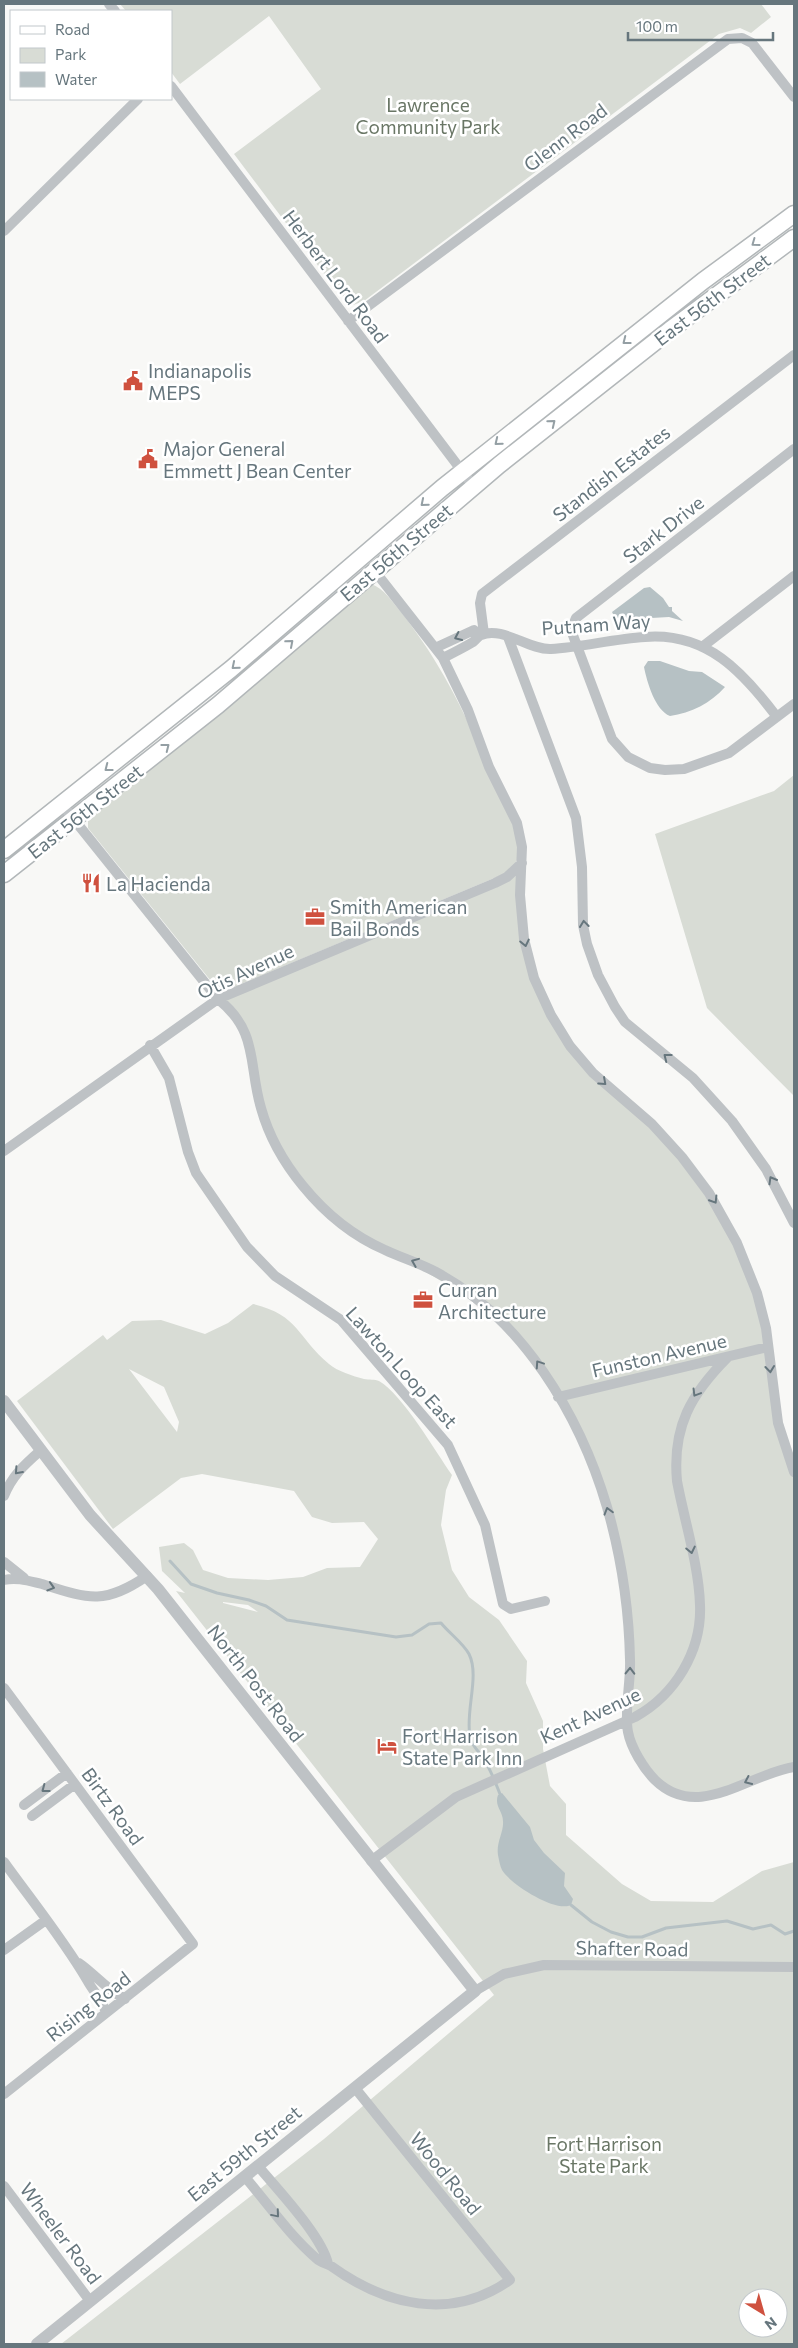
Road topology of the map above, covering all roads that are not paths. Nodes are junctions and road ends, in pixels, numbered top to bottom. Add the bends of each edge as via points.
1 (172, 87) edge
2 (794, 98) edge
3 (137, 100) edge
4 (794, 214) edge
5 (4, 231) edge
6 (794, 238) edge
7 (348, 321) junction
8 (794, 354) edge
9 (794, 449) edge
10 (462, 472) junction
11 (474, 486) junction
12 (374, 570) junction
13 (794, 576) edge
14 (482, 635) junction
15 (508, 637) junction
16 (575, 646) junction
17 (702, 647) junction
18 (435, 648) junction
19 (443, 658) junction
20 (794, 704) edge
21 (777, 717) junction
22 (71, 816) junction
23 (4, 850) edge
24 (522, 863) junction
25 (4, 874) edge
26 (218, 999) junction
27 (150, 1045) junction
28 (4, 1151) edge
29 (794, 1223) edge
30 (768, 1347) junction
31 (728, 1357) junction
32 (558, 1397) junction
33 (4, 1401) edge
34 (40, 1451) junction
35 (794, 1471) edge
36 (4, 1496) edge
37 (4, 1562) edge
38 (147, 1576) junction
39 (4, 1580) edge
40 (27, 1580) junction
41 (545, 1601) dead end
42 (4, 1688) edge
43 (628, 1720) junction
44 (794, 1767) edge
45 (67, 1773) junction
46 (75, 1784) junction
47 (24, 1806) dead end
48 (32, 1816) dead end
49 (371, 1861) junction
50 (4, 1862) edge
51 (46, 1920) junction
52 (194, 1944) joint
53 (4, 1950) edge
54 (76, 1961) junction
55 (794, 1967) edge
56 (476, 1991) junction
57 (125, 1999) junction
58 (106, 2013) junction
59 (355, 2088) junction
60 (4, 2094) edge
61 (258, 2166) junction
62 (245, 2177) junction
63 (4, 2186) edge
64 (328, 2264) junction
65 (90, 2301) junction
66 (37, 2344) edge

1 - 7 street, Herbert Lord Road
2 - 7 street, Glenn Road via 752,43 742,38 728,39
3 - 5 street
4 -> 10 main road, East 56th Street via 703,281
11 -> 6 main road, East 56th Street via 663,336
7 - 10 street, Herbert Lord Road
8 - 14 street, Standish Estates via 482,594
9 - 16 street, Stark Drive via 576,618 571,630
10 - 11 street, Herbert Lord Road
10 -> 23 main road, East 56th Street via 231,669
11 - 12 main road, East 56th Street
12 - 18 street
22 -> 12 main road, East 56th Street via 218,705
13 - 17 street
14 - 15 street, Putnam Way
14 -> 18 street, Putnam Way via 474,630
14 - 19 street
15 - 16 street, Putnam Way via 529,646 549,649
29 -> 15 street via 766,1170 721,1108 693,1078 631,1028 613,1005 587,944 576,818
16 - 17 street, Putnam Way via 647,637 678,639
16 - 21 street, Stark Drive via 612,739 628,757 650,768 684,769 729,753
17 - 21 street, Putnam Way via 744,676
18 - 19 street
19 - 24 street via 468,710 489,767 517,823
20 - 21 street
22 - 25 main road, East 56th Street
22 - 26 street
24 - 26 street, Otis Avenue via 495,883
24 -> 30 street via 520,894 524,939 545,1003 564,1038 584,1063 665,1137 709,1193 734,1235 749,1272 766,1328
26 - 27 street, Otis Avenue
32 -> 26 street via 522,1342 484,1304 435,1271 362,1238 330,1215 305,1189 278,1149 265,1121 245,1029 234,1012
27 - 28 street, Otis Avenue
27 - 41 street, Lawton Loop East via 170,1078 194,1168 247,1247 267,1269 341,1320 448,1445 485,1525 503,1604 511,1609
30 - 31 street, Funston Avenue
30 -> 35 street via 778,1423
31 - 32 street, Funston Avenue
31 -> 43 street, Kent Avenue via 693,1398 680,1432 676,1454 678,1490 699,1590 700,1617 694,1648 679,1677 665,1694
43 -> 32 street via 629,1630 612,1526 587,1454
33 - 34 street, North Post Road
34 -> 36 street via 19,1469
34 - 38 street, North Post Road via 102,1530
37 - 40 street
40 -> 38 street via 79,1596 95,1597 120,1592
38 - 49 street, North Post Road
39 - 40 street
42 - 45 street, Birtz Road
44 -> 43 street via 757,1777 711,1797 680,1795 658,1783 646,1769 630,1739
43 - 49 street, Kent Avenue via 466,1792
45 - 46 street, Birtz Road
45 -> 47 street
46 - 48 street
46 - 52 street, Birtz Road
49 - 56 street, North Post Road
50 - 51 street
51 - 53 street
51 - 54 street
52 - 57 street, Rising Road
54 - 57 street
54 - 58 street via 102,2000
55 - 56 street, Shafter Road via 544,1965 504,1974
56 - 59 street, East 59th Street
57 - 58 street, Rising Road
58 - 60 street, Rising Road
59 - 61 street, East 59th Street
59 - 64 street, Wood Road via 510,2280 489,2292 460,2301 419,2304 368,2290
61 - 62 street, East 59th Street
61 - 64 street via 307,2226
62 -> 64 street via 294,2235 319,2261
62 - 65 street, East 59th Street
63 - 65 street, Wheeler Road
65 - 66 street, East 59th Street

